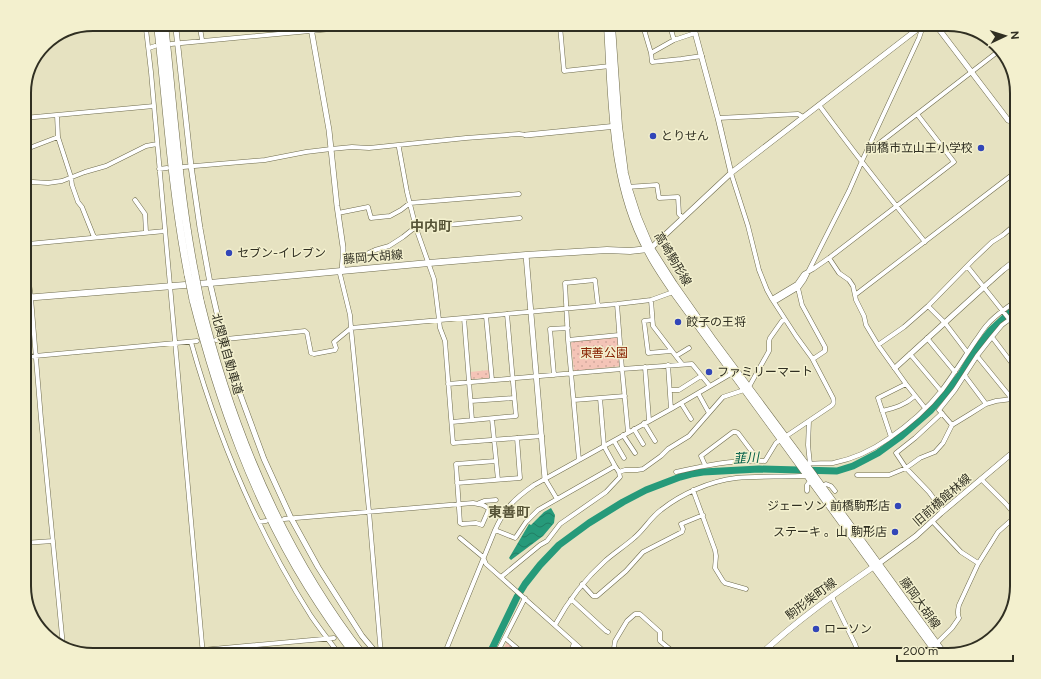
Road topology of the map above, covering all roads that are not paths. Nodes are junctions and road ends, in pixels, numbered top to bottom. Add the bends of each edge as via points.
1 (146, 31) edge
2 (158, 31) edge
3 (165, 31) edge
4 (176, 31) edge
5 (200, 31) edge
6 (291, 31) edge
7 (311, 31) edge
8 (560, 31) edge
9 (607, 31) edge
10 (612, 31) edge
11 (644, 31) edge
12 (671, 31) edge
13 (914, 31) edge
14 (921, 31) edge
15 (940, 31) edge
16 (695, 33) joint
17 (202, 40) junction
18 (674, 40) junction
19 (178, 42) junction
20 (171, 44) dead end
21 (155, 46) dead end
22 (149, 48) junction
23 (651, 53) junction
24 (702, 56) junction
25 (992, 56) edge
26 (610, 66) junction
27 (971, 72) junction
28 (819, 105) junction
29 (154, 106) junction
30 (917, 114) junction
31 (57, 115) junction
32 (31, 117) edge
33 (803, 117) junction
34 (718, 118) junction
35 (1008, 120) edge
36 (616, 126) junction
37 (526, 135) joint
38 (58, 137) junction
39 (157, 144) junction
40 (399, 145) junction
41 (31, 147) edge
42 (331, 149) junction
43 (868, 150) junction
44 (862, 161) junction
45 (191, 166) junction
46 (183, 167) dead end
47 (167, 168) dead end
48 (159, 169) junction
49 (732, 173) junction
50 (1010, 176) edge
51 (72, 178) junction
52 (31, 182) edge
53 (626, 188) junction
54 (519, 194) dead end
55 (135, 200) dead end
56 (410, 202) junction
57 (896, 206) junction
58 (338, 213) junction
59 (520, 218) dead end
60 (683, 218) junction
61 (416, 228) junction
62 (1010, 230) edge
63 (165, 231) junction
64 (146, 232) junction
65 (94, 237) junction
66 (925, 242) junction
67 (31, 244) edge
68 (649, 249) junction
69 (526, 255) junction
70 (344, 258) junction
71 (829, 258) junction
72 (429, 263) junction
73 (1010, 264) edge
74 (967, 266) junction
75 (342, 271) junction
76 (809, 271) junction
77 (191, 274) junction
78 (210, 283) junction
79 (170, 286) junction
80 (984, 287) junction
81 (798, 288) junction
82 (673, 292) junction
83 (855, 295) junction
84 (31, 298) joint
85 (197, 300) junction
86 (651, 300) junction
87 (772, 301) junction
88 (617, 304) junction
89 (598, 306) junction
90 (928, 306) junction
91 (1010, 306) edge
92 (566, 309) junction
93 (1003, 311) junction
94 (531, 312) junction
95 (507, 314) junction
96 (486, 316) junction
97 (464, 318) junction
98 (1009, 319) joint
99 (439, 320) junction
100 (652, 320) junction
101 (785, 320) junction
102 (945, 323) junction
103 (351, 328) junction
104 (568, 328) junction
105 (619, 335) junction
106 (992, 337) junction
107 (928, 338) junction
108 (223, 339) junction
109 (216, 340) dead end
110 (568, 340) junction
111 (197, 341) dead end
112 (191, 342) junction
113 (174, 343) junction
114 (878, 345) junction
115 (689, 348) dead end
116 (671, 351) junction
117 (968, 352) junction
118 (910, 354) junction
119 (31, 356) edge
120 (36, 356) junction
121 (676, 356) junction
122 (978, 356) junction
123 (812, 360) junction
124 (1010, 361) edge
125 (682, 364) junction
126 (668, 365) junction
127 (645, 367) junction
128 (895, 368) junction
129 (622, 369) junction
130 (734, 372) junction
131 (955, 372) junction
132 (572, 374) junction
133 (554, 375) junction
134 (702, 376) junction
135 (965, 376) junction
136 (536, 377) junction
137 (512, 379) junction
138 (492, 380) junction
139 (470, 382) junction
140 (448, 384) junction
141 (906, 384) junction
142 (710, 386) junction
143 (746, 388) junction
144 (670, 390) junction
145 (941, 391) junction
146 (698, 393) junction
147 (625, 396) junction
148 (915, 396) junction
149 (1010, 396) edge
150 (514, 398) junction
151 (600, 398) junction
152 (1010, 399) edge
153 (574, 400) junction
154 (471, 402) junction
155 (681, 403) junction
156 (986, 404) junction
157 (925, 408) junction
158 (671, 409) junction
159 (882, 411) junction
160 (709, 413) junction
161 (942, 414) junction
162 (492, 419) junction
163 (691, 419) dead end
164 (472, 420) junction
165 (649, 420) junction
166 (809, 421) junction
167 (452, 422) junction
168 (644, 423) junction
169 (952, 425) junction
170 (634, 429) junction
171 (628, 432) junction
172 (624, 435) junction
173 (542, 436) junction
174 (891, 437) junction
175 (517, 438) junction
176 (783, 438) junction
177 (494, 440) junction
178 (614, 441) junction
179 (655, 441) dead end
180 (643, 444) dead end
181 (604, 446) junction
182 (635, 453) dead end
183 (1010, 455) edge
184 (624, 458) dead end
185 (579, 460) junction
186 (756, 460) junction
187 (496, 461) junction
188 (705, 465) junction
189 (615, 466) junction
190 (906, 468) junction
191 (808, 470) junction
192 (619, 472) junction
193 (676, 472) dead end
194 (857, 475) dead end
195 (545, 479) junction
196 (981, 479) junction
197 (498, 480) junction
198 (457, 483) junction
199 (822, 486) junction
200 (693, 490) junction
201 (807, 491) dead end
202 (835, 491) dead end
203 (557, 499) junction
204 (496, 500) dead end
205 (479, 503) junction
206 (459, 504) junction
207 (489, 509) junction
208 (1010, 509) edge
209 (369, 511) junction
210 (943, 511) junction
211 (703, 515) junction
212 (501, 516) junction
213 (291, 518) junction
214 (284, 519) dead end
215 (266, 521) dead end
216 (932, 521) junction
217 (259, 522) junction
218 (1010, 522) edge
219 (494, 530) junction
220 (460, 538) dead end
221 (53, 541) junction
222 (31, 543) edge
223 (483, 557) junction
224 (978, 563) junction
225 (876, 565) junction
226 (501, 577) junction
227 (582, 584) junction
228 (746, 590) dead end
229 (833, 596) junction
230 (524, 598) junction
231 (571, 599) junction
232 (555, 625) junction
233 (608, 632) dead end
234 (328, 638) junction
235 (334, 638) dead end
236 (505, 638) junction
237 (62, 641) edge
238 (574, 643) junction
239 (934, 646) junction
240 (202, 648) edge
241 (223, 648) edge
242 (335, 648) edge
243 (350, 648) edge
244 (358, 648) edge
245 (373, 648) edge
246 (379, 648) edge
247 (447, 648) edge
248 (500, 648) edge
249 (517, 648) edge
250 (572, 648) edge
251 (580, 648) edge
252 (614, 648) edge
253 (668, 648) edge
254 (768, 648) edge
255 (857, 648) edge
256 (936, 648) edge

1 - 22 street
2 - 77 highway, 北関東自動車道 via 173,177 181,234
3 - 77 highway, 北関東自動車道
4 - 19 street
5 - 17 street
6 - 17 street
7 - 42 street
8 - 26 street via 564,71
9 - 26 main road, 高崎駒形線
10 - 36 main road, 高崎駒形線
11 - 23 street
12 - 18 street
13 - 28 street
14 - 43 street
15 - 27 street
16 - 18 street
16 - 24 street
17 - 19 street
18 - 23 street
19 - 20 street
19 - 45 street
21 - 22 street
22 - 29 street
23 - 24 street via 652,62
24 - 34 street
25 - 27 street
26 - 36 main road, 高崎駒形線
27 - 30 street
27 - 35 street
28 - 33 street
28 - 44 street
29 - 31 street
29 - 39 street
30 - 43 street
30 - 57 street via 954,162
31 - 32 street
31 - 38 street
33 - 34 street via 798,114
33 - 49 street
34 - 49 street
36 - 37 street
36 - 53 main road, 高崎駒形線 via 619,168
37 - 40 street
38 - 41 street
38 - 51 street
39 - 48 street
39 - 51 street via 146,146 106,166
40 - 42 street
40 - 56 street
42 - 45 street via 265,160
42 - 58 street
43 - 44 street
44 - 57 street
44 - 76 street
45 - 46 street
45 - 78 street
47 - 48 street
48 - 63 street
49 - 60 street
49 - 87 street via 759,270
50 - 66 street
51 - 52 street via 48,183
51 - 65 street via 78,202
53 - 60 street via 657,185 659,198 678,197
53 - 68 main road, 高崎駒形線 via 633,220
54 - 56 street
55 - 64 street via 145,214
56 - 58 street via 390,216 371,218 368,207
56 - 61 street
57 - 66 street
57 - 71 street
58 - 70 street
59 - 61 street
60 - 68 street
61 - 70 street via 389,246 358,258
61 - 72 street
62 - 74 street via 992,242
63 - 64 street
63 - 79 street
64 - 65 street
65 - 67 street
66 - 83 street
68 - 69 main road, 藤岡大胡線
68 - 82 main road, 高崎駒形線
68 - 130 main road, 高崎駒形線
69 - 72 main road, 藤岡大胡線
69 - 94 street
70 - 75 street
71 - 76 street
71 - 83 street via 839,273 849,280
72 - 75 main road, 藤岡大胡線
72 - 99 street via 435,282
73 - 80 street
74 - 80 street
74 - 90 street
75 - 78 main road, 藤岡大胡線
75 - 103 street via 340,274
76 - 81 street
76 - 87 street via 797,284
77 - 85 highway, 北関東自動車道, bridge
78 - 79 main road, 藤岡大胡線
78 - 108 street
79 - 84 main road, 藤岡大胡線
79 - 113 street
80 - 93 street
80 - 102 street
81 - 87 street
81 - 123 street via 802,304 825,347 825,351
82 - 86 street
82 - 130 main road, 高崎駒形線
83 - 114 street via 866,325
84 - 120 street
85 - 243 highway, 北関東自動車道 via 207,354 243,458 280,538 308,587
85 - 244 highway, 北関東自動車道 via 226,394 266,495 314,584
86 - 88 street
86 - 100 street
87 - 101 street
88 - 89 street
88 - 105 street
89 - 92 street
89 - 92 street via 595,280 565,283
90 - 102 street
90 - 114 street
91 - 93 street
92 - 94 street
92 - 104 street
93 - 98 street
93 - 117 street via 987,325
94 - 95 street
94 - 136 street
95 - 96 street
95 - 137 street
96 - 97 street
96 - 138 street
97 - 99 street
97 - 139 street
98 - 106 street
99 - 103 street
99 - 140 street via 444,341
100 - 116 street via 653,326
100 - 116 street via 644,321 648,353
101 - 123 street
101 - 143 street via 770,338 769,351
102 - 107 street
102 - 117 street
103 - 108 street via 334,342 335,350 314,354 311,353 305,331
103 - 209 street
104 - 110 street
104 - 133 street via 550,330
105 - 110 street
105 - 129 street
106 - 122 street
106 - 124 street
107 - 118 street
107 - 131 street
108 - 109 street
108 - 213 street via 264,459
110 - 132 street
111 - 112 street
112 - 113 street
112 - 217 street via 226,448
113 - 120 street
113 - 240 street
114 - 128 street
115 - 121 street
116 - 121 street
117 - 131 street
118 - 128 street
118 - 145 street
119 - 120 street
120 - 221 street
121 - 125 street
122 - 135 street
122 - 149 street
123 - 166 street via 834,400 833,404
125 - 126 street
125 - 134 street via 692,364
126 - 127 street
126 - 144 street
127 - 129 street
127 - 165 street
128 - 141 street
129 - 132 street
129 - 147 street
130 - 142 street
130 - 143 main road, 高崎駒形線
131 - 145 street
132 - 133 street
132 - 153 street
133 - 136 street
134 - 142 street
134 - 144 street via 679,390
135 - 156 street
135 - 161 street via 939,410
136 - 137 street
136 - 173 street
137 - 138 street
137 - 150 street
138 - 139 street
139 - 140 street
139 - 154 street
140 - 167 street
141 - 148 street
141 - 159 street via 878,398
142 - 146 street
143 - 160 street via 723,397
143 - 176 main road, 高崎駒形線
144 - 158 street
145 - 157 street
146 - 155 street
146 - 160 street
147 - 151 street
147 - 171 street
148 - 157 street
148 - 159 street via 905,404
150 - 154 street
150 - 162 street via 516,416
151 - 153 street
151 - 181 street
152 - 156 street
153 - 185 street
154 - 164 street
155 - 158 street
155 - 163 street
156 - 169 street
157 - 174 street
158 - 165 street
159 - 174 street
160 - 192 street via 689,436 643,469
161 - 169 street
161 - 190 street via 896,453
162 - 164 street
162 - 177 street
164 - 167 street
165 - 168 street
166 - 176 street
166 - 191 street
167 - 177 street via 453,443
168 - 170 street
168 - 179 street
169 - 190 street via 935,452
170 - 171 street
170 - 180 street
171 - 172 street
172 - 178 street
172 - 182 street
173 - 175 street
173 - 195 street
174 - 191 street via 858,456
175 - 177 street
175 - 197 street via 520,478
176 - 186 street via 774,445 766,461
176 - 191 main road, 高崎駒形線
177 - 187 street
178 - 181 street
178 - 184 street
181 - 185 street
181 - 189 street
183 - 196 street, 旧前橋館林線
185 - 195 street
186 - 188 street
186 - 188 street via 738,434 733,432 701,456
187 - 197 street
187 - 198 street via 456,464
188 - 193 street
189 - 192 street
189 - 203 street
190 - 194 street via 890,475
190 - 210 street via 930,492
191 - 199 main road, 高崎駒形線
191 - 200 street via 804,476 735,478
191 - 201 street
191 - 225 main road, 高崎駒形線
192 - 226 street via 620,477 606,492 560,524 548,541
195 - 203 street
195 - 212 street via 520,495
196 - 208 street
196 - 210 street, 旧前橋館林線
197 - 198 street
198 - 206 street
199 - 202 street via 826,484
199 - 225 main road, 高崎駒形線
200 - 211 street
200 - 227 street via 660,510 637,536 604,561
203 - 219 street via 530,517 515,538
204 - 205 street
205 - 206 street
205 - 207 street
206 - 207 street via 462,524 482,525
206 - 209 street
207 - 212 street
209 - 213 street
209 - 246 street
210 - 216 street, 旧前橋館林線
211 - 227 street via 681,524 682,532 643,552 597,596 593,596
211 - 228 street via 715,550 716,571 725,583
212 - 219 street
213 - 214 street
213 - 245 street via 360,636
215 - 217 street
216 - 224 street via 961,552
216 - 225 street, 旧前橋館林線
217 - 234 street via 291,582
218 - 224 street via 998,532
219 - 223 street
220 - 223 street
221 - 222 street
221 - 237 street
223 - 226 street via 486,564
223 - 247 street
224 - 239 street via 959,605 960,618
225 - 229 main road, 駒形柴町線
225 - 239 main road, 藤岡大胡線
226 - 230 street
227 - 231 street
229 - 254 main road, 駒形柴町線
229 - 255 street
230 - 232 street
230 - 236 street
231 - 232 street
231 - 233 street
232 - 238 street
234 - 235 street
234 - 241 street
234 - 242 street
236 - 248 street
236 - 249 street
238 - 250 street
238 - 251 street
239 - 256 main road, 藤岡大胡線
252 - 253 street via 615,641 627,621 638,613 660,632 660,641

